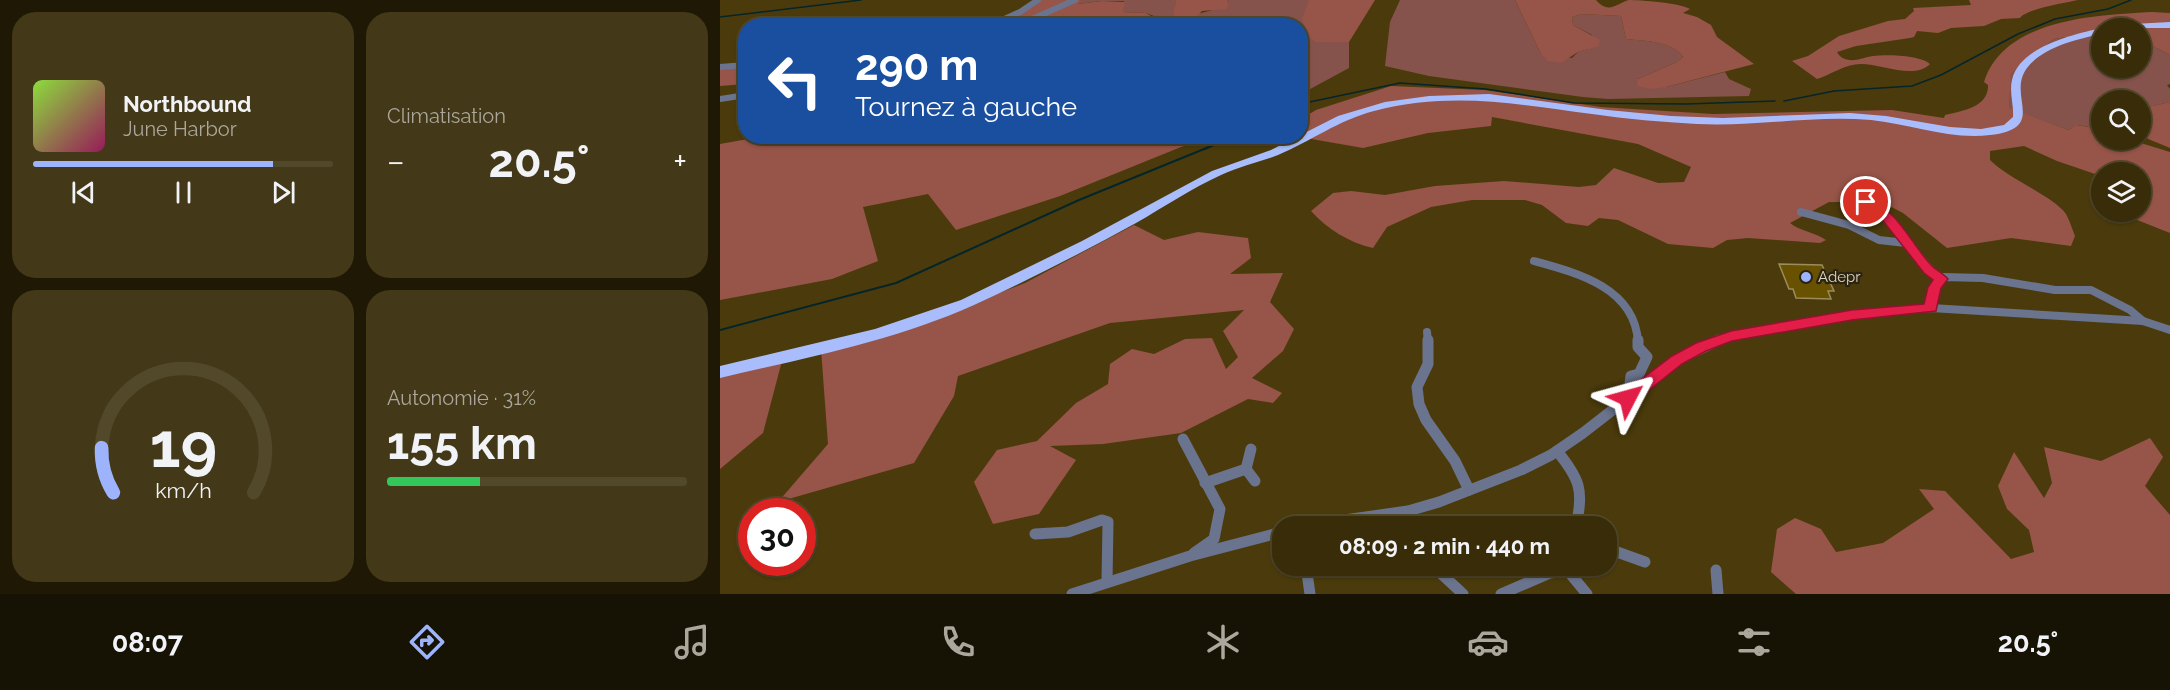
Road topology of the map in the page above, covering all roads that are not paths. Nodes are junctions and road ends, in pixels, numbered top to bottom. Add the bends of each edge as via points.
1 (1038, 0) edge
2 (1075, 0) edge
3 (1007, 18) edge
4 (1034, 18) edge
5 (2170, 25) edge
6 (2151, 26) edge
7 (2091, 34) edge
8 (738, 66) edge
9 (720, 67) edge
10 (738, 96) edge
11 (720, 99) edge
12 (1308, 135) edge
13 (1291, 144) edge
14 (1866, 202) dead end
15 (1801, 212) dead end
16 (1906, 243) junction
17 (1534, 261) dead end
18 (1941, 279) junction
19 (1931, 308) junction
20 (2143, 321) junction
21 (2170, 330) edge
22 (1427, 332) dead end
23 (720, 372) edge
24 (1628, 398) junction
25 (1183, 439) dead end
26 (1251, 449) dead end
27 (1557, 451) junction
28 (1246, 469) junction
29 (1255, 481) dead end
30 (1205, 483) junction
31 (1469, 490) junction
32 (1376, 516) edge
33 (1578, 516) edge
34 (1035, 534) dead end
35 (1272, 535) edge
36 (1617, 552) edge
37 (1190, 556) junction
38 (1645, 562) dead end
39 (1716, 570) dead end
40 (1308, 576) edge
41 (1444, 576) edge
42 (1107, 582) junction
43 (1072, 594) edge
44 (1311, 594) edge
45 (1463, 594) edge
46 (1501, 594) edge
47 (1587, 594) edge
48 (1718, 594) edge

1 - 3 street
2 - 4 street
5 - 6 highway
7 - 12 highway via 2065,40 2026,64 2017,75 2018,119 1995,131 1871,117 1704,121 1596,112 1493,96 1440,98 1371,109
8 - 9 street
10 - 11 street
13 - 23 highway via 1220,171 956,307 836,345
14 - 16 street via 1881,211
15 - 16 street via 1849,225 1879,240
16 - 18 street
17 - 24 street via 1606,286 1633,316 1638,347 1647,357 1639,374 1631,376
18 - 19 street via 1932,294
18 - 20 street via 1961,276 2055,290 2091,290
19 - 20 street
19 - 24 street via 1852,315 1731,336 1677,360
20 - 21 street
22 - 31 street via 1427,366 1417,394 1421,410 1435,436 1453,457
24 - 27 street
25 - 30 street
26 - 28 street
27 - 31 street
27 - 33 street via 1580,482
28 - 29 street
28 - 30 street via 1215,476
30 - 37 street via 1220,509 1219,519 1214,539
31 - 32 street via 1408,511
34 - 42 street via 1068,532 1102,520 1108,522
35 - 37 street
36 - 38 street
37 - 42 street
39 - 48 street
40 - 44 street
41 - 45 street
42 - 43 street
46 - 47 street via 1550,573 1568,571

